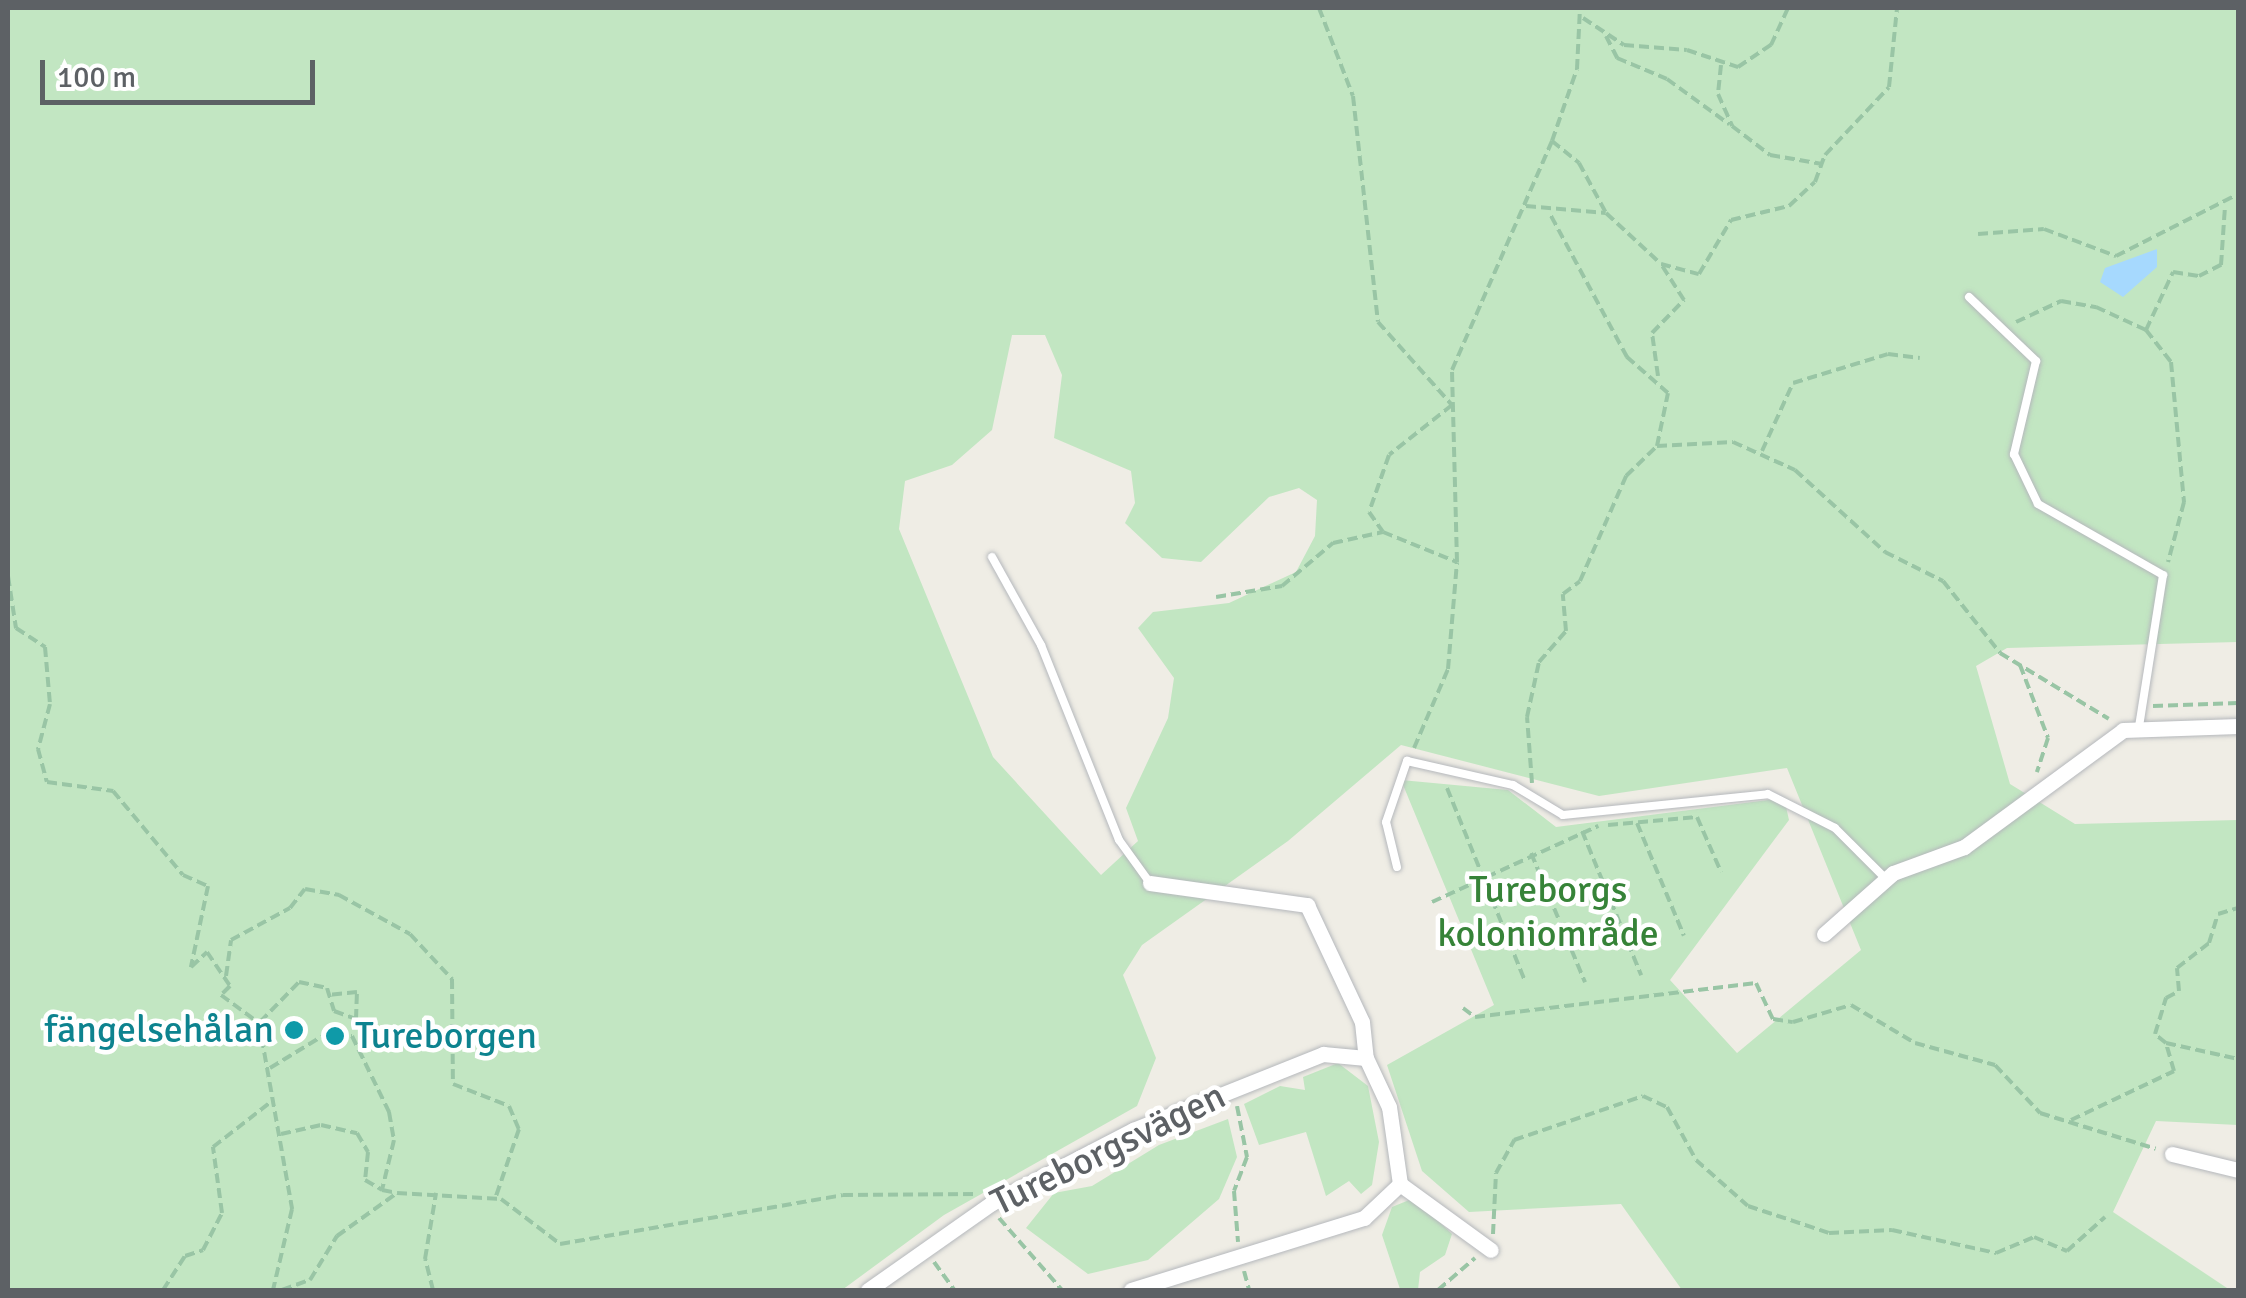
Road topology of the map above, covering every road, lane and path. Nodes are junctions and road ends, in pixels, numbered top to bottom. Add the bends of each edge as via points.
1 (1319, 8) edge
2 (1580, 8) edge
3 (1788, 8) edge
4 (1897, 8) edge
5 (1583, 18) junction
6 (1606, 36) junction
7 (1722, 64) junction
8 (1732, 126) junction
9 (1552, 141) junction
10 (1822, 164) junction
11 (2238, 194) edge
12 (1525, 206) junction
13 (2225, 206) junction
14 (1606, 213) junction
15 (1550, 214) junction
16 (1978, 234) dead end
17 (1661, 264) junction
18 (1969, 297) dead end
19 (2008, 326) junction
20 (2146, 330) junction
21 (1920, 358) dead end
22 (1658, 378) junction
23 (1452, 405) junction
24 (1658, 446) junction
25 (1762, 451) junction
26 (1383, 532) junction
27 (992, 556) dead end
28 (1456, 562) junction
29 (2163, 575) junction
30 (8, 576) edge
31 (1216, 596) dead end
32 (2020, 665) junction
33 (2238, 704) edge
34 (2135, 706) junction
35 (2139, 726) junction
36 (2238, 726) edge
37 (2118, 733) junction
38 (1407, 761) junction
39 (2044, 784) junction
40 (1447, 788) dead end
41 (1538, 795) dead end
42 (1638, 823) junction
43 (1582, 831) junction
44 (1532, 853) junction
45 (1397, 868) dead end
46 (1721, 872) dead end
47 (1481, 874) junction
48 (1886, 879) junction
49 (1150, 884) joint
50 (1432, 902) dead end
51 (2238, 908) edge
52 (1824, 934) dead end
53 (1684, 936) dead end
54 (1641, 975) dead end
55 (226, 976) junction
56 (1524, 980) dead end
57 (1585, 982) dead end
58 (330, 996) junction
59 (1463, 1008) dead end
60 (259, 1023) junction
61 (2166, 1044) junction
62 (1366, 1058) junction
63 (2238, 1059) edge
64 (270, 1068) junction
65 (1249, 1094) dead end
66 (272, 1101) junction
67 (2070, 1120) junction
68 (281, 1134) junction
69 (2172, 1154) joint
70 (2238, 1170) edge
71 (1400, 1184) junction
72 (382, 1190) junction
73 (436, 1192) junction
74 (397, 1193) junction
75 (495, 1199) junction
76 (996, 1210) junction
77 (1012, 1210) dead end
78 (2105, 1217) dead end
79 (984, 1226) dead end
80 (1492, 1250) junction
81 (944, 1252) dead end
82 (1240, 1253) junction
83 (163, 1290) edge
84 (273, 1290) edge
85 (282, 1290) edge
86 (434, 1290) edge
87 (868, 1290) edge
88 (954, 1290) edge
89 (1062, 1290) edge
90 (1131, 1290) edge
91 (1438, 1290) edge

1 - 23 path via 1353,96 1378,322
2 - 5 path
3 - 7 path via 1771,45 1738,67
4 - 10 path via 1889,87
5 - 6 path
5 - 9 path via 1577,69
6 - 7 path
6 - 8 path via 1618,58 1667,79
7 - 8 path via 1718,94
8 - 10 path via 1770,154
9 - 12 path
9 - 14 path via 1579,163
10 - 17 path via 1789,206 1730,220 1699,274
11 - 13 path
12 - 15 path
12 - 23 path via 1452,370
13 - 16 path via 2196,212 2116,256 2044,229
13 - 20 path via 2221,266 2199,276 2174,272
14 - 15 path
14 - 17 path
15 - 22 path via 1627,358
17 - 22 path via 1684,300 1652,333
18 - 19 lane
19 - 20 path via 2061,301
19 - 29 lane via 2036,361 2014,434 2028,490 2048,516 2127,548
20 - 29 path via 2171,362 2184,429 2180,534
21 - 25 path via 1888,354 1794,382
22 - 24 path via 1668,393
23 - 26 path via 1389,455 1369,512
23 - 28 path
24 - 25 path via 1733,442
24 - 41 path via 1626,476 1580,580 1562,594 1566,631 1539,662 1526,739
25 - 32 path via 1885,552 1943,581 1982,634
26 - 28 path
26 - 31 path via 1333,543 1282,586
27 - 49 lane via 1041,645 1119,840
28 - 38 path via 1448,669
29 - 34 lane
30 - 55 path via 16,628 45,646 50,704 38,749 46,782 114,791 182,875 208,886 191,967 206,952
32 - 37 path
32 - 39 path via 2048,738 2036,770
33 - 34 path
34 - 35 lane
35 - 36 street
35 - 37 street
37 - 39 street
38 - 45 lane via 1386,822
38 - 48 lane via 1512,785 1563,815 1768,794 1835,828
39 - 48 street via 1964,847
40 - 47 path
42 - 43 path
42 - 46 path via 1697,817
42 - 53 path
43 - 44 path
43 - 54 path
44 - 47 path
44 - 57 path
47 - 50 path
47 - 56 path
48 - 52 street
49 - 62 street via 1306,905 1362,1022
51 - 61 path via 2218,914 2209,944 2177,968 2178,991 2155,1034
55 - 60 path via 221,995
55 - 75 path via 231,940 290,908 305,889 322,888 410,934 452,979 452,1084 510,1106 520,1129
58 - 58 path via 341,1018 356,1019 356,992
58 - 60 path via 299,982
59 - 67 path via 1475,1016 1756,983 1773,1019 1793,1022 1850,1004 1915,1043 1995,1065 2040,1113
60 - 64 path
61 - 63 path
61 - 67 path via 2174,1071
62 - 71 street via 1389,1107
62 - 76 street, Tureborgsvägen via 1322,1054 1259,1078
64 - 66 path
64 - 72 path via 322,1037 352,1036 392,1126
65 - 82 path via 1234,1101 1247,1157 1234,1191
66 - 68 path
66 - 83 path via 212,1148 222,1213 203,1250 186,1256
67 - 69 path
68 - 72 path via 321,1125 356,1133 368,1152 365,1180
68 - 84 path via 292,1209
69 - 70 street
71 - 80 street
71 - 82 street via 1364,1218
72 - 74 path
73 - 74 path
73 - 75 path
73 - 86 path via 425,1259
74 - 85 path via 337,1236 310,1280
75 - 76 path via 560,1244 843,1195 938,1189
76 - 77 path
76 - 79 path
76 - 87 street, Tureborgsvägen
76 - 89 path
78 - 80 path via 2067,1251 2034,1238 1996,1253 1892,1230 1828,1233 1748,1206 1696,1160 1667,1108 1643,1096 1514,1140 1496,1173
80 - 91 path
81 - 88 path via 929,1262
82 - 90 street

